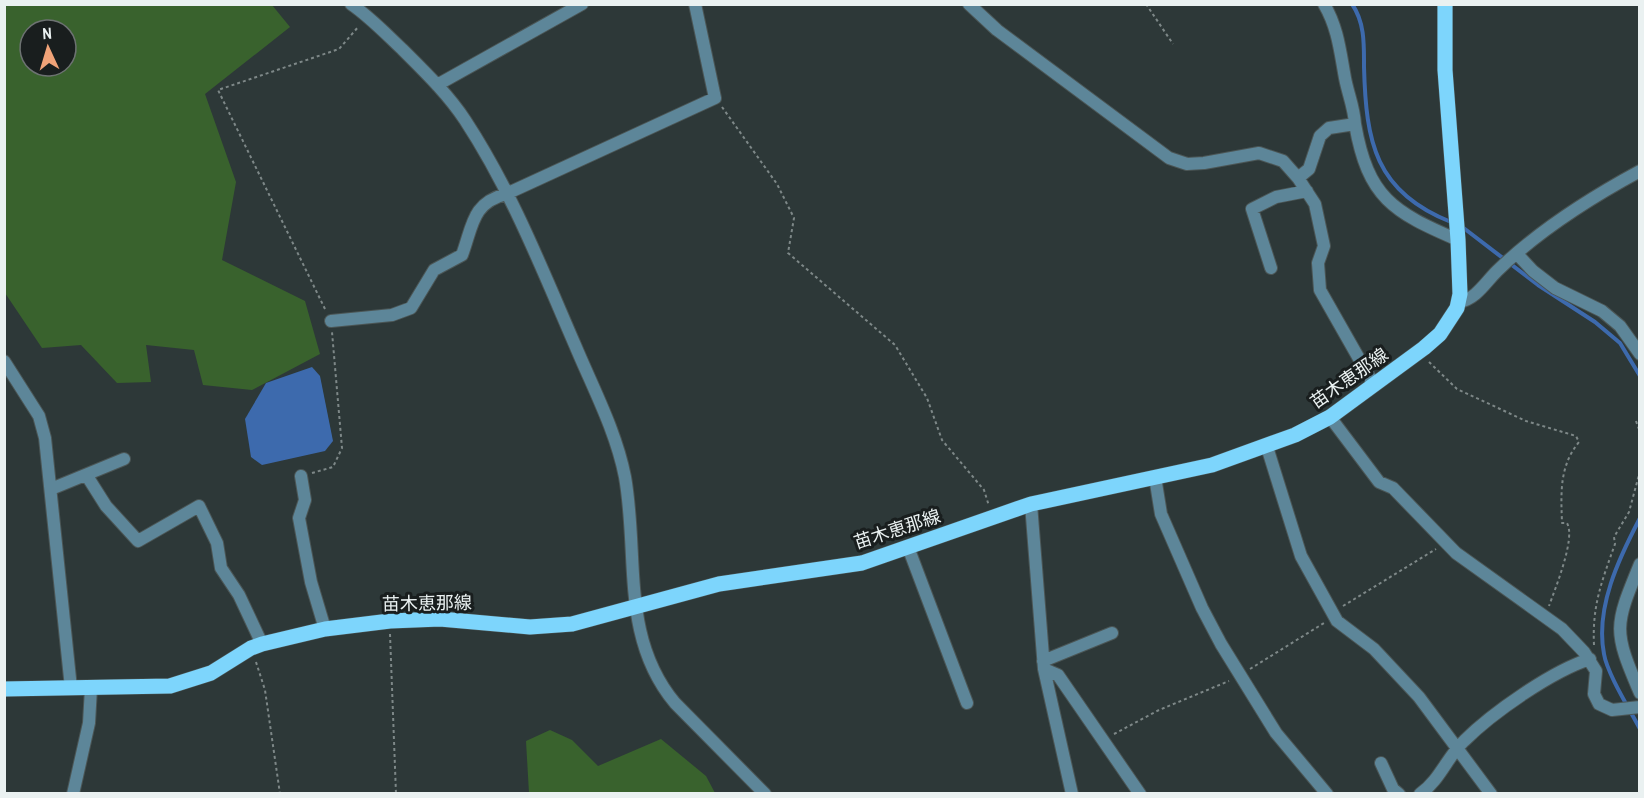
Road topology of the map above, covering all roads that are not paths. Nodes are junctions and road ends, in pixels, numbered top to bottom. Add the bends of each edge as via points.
1 (582, 4) edge
2 (695, 4) edge
3 (969, 4) edge
4 (1324, 4) edge
5 (1445, 4) edge
6 (355, 5) edge
7 (437, 85) junction
8 (1355, 124) junction
9 (1640, 171) edge
10 (1298, 178) junction
11 (1307, 191) junction
12 (506, 194) junction
13 (1458, 236) junction
14 (1515, 255) junction
15 (1271, 268) dead end
16 (1459, 302) junction
17 (331, 321) road end
18 (1640, 354) edge
19 (4, 361) edge
20 (1374, 385) junction
21 (1330, 417) junction
22 (1267, 447) junction
23 (124, 459) dead end
24 (87, 476) junction
25 (301, 476) road end
26 (1155, 477) junction
27 (51, 489) junction
28 (1031, 504) junction
29 (908, 547) junction
30 (1640, 564) edge
31 (636, 607) junction
32 (325, 629) junction
33 (1112, 633) dead end
34 (256, 646) junction
35 (1589, 658) junction
36 (1043, 665) junction
37 (4, 688) edge
38 (71, 688) junction
39 (91, 688) junction
40 (1640, 693) edge
41 (967, 704) dead end
42 (1640, 707) edge
43 (1458, 751) junction
44 (1381, 763) dead end
45 (73, 794) edge
46 (765, 794) edge
47 (1072, 794) edge
48 (1140, 794) edge
49 (1327, 794) edge
50 (1399, 794) edge
51 (1420, 794) edge
52 (1491, 794) edge

1 - 7 street
2 - 12 street via 715,98
3 - 10 street via 997,30 1169,158 1187,164 1259,153 1283,161
4 - 8 street via 1338,35
5 - 13 main road via 1445,70
6 - 7 street
7 - 12 street via 465,120
8 - 10 street via 1329,128 1320,136 1309,169
8 - 13 street via 1363,159 1376,187 1407,218
9 - 14 street via 1583,205
10 - 11 street
11 - 15 street via 1276,196 1252,209
11 - 20 street via 1316,204 1324,246 1318,263 1320,290
12 - 17 street via 489,198 476,211 462,255 434,270 411,308 392,315
12 - 31 street via 529,237 614,439 629,505
13 - 16 main road
14 - 16 street via 1473,297
14 - 18 street via 1555,288 1602,311 1620,326
16 - 20 main road, 苗木恵那線 via 1449,323 1419,352
19 - 27 street via 39,416
20 - 21 main road, 苗木恵那線
21 - 22 main road, 苗木恵那線
21 - 35 street via 1379,482 1393,488 1446,543 1562,629
22 - 26 main road, 苗木恵那線 via 1212,465
22 - 43 street via 1300,556 1333,615 1374,649 1419,697
23 - 24 street
24 - 27 street
24 - 34 street via 106,506 138,541 199,506 217,543 221,568 239,595
25 - 32 street via 305,500 299,518
26 - 28 main road, 苗木恵那線
26 - 49 street via 1161,514 1202,608 1276,733
27 - 38 street
28 - 29 main road, 苗木恵那線
28 - 36 street
29 - 31 main road, 苗木恵那線 via 862,563 718,584
29 - 41 street
30 - 40 street via 1622,607 1619,636
31 - 32 main road, 苗木恵那線 via 572,624 542,627 441,619
31 - 46 street via 645,656 662,687
32 - 34 main road, 苗木恵那線
33 - 36 street
34 - 39 main road, 苗木恵那線 via 190,682 142,688
35 - 42 street via 1596,671 1596,699 1612,710
35 - 43 street via 1551,675 1462,743
36 - 47 street
36 - 48 street via 1058,675
37 - 38 main road, 苗木恵那線
38 - 39 main road, 苗木恵那線
39 - 45 street via 89,723
43 - 51 street
43 - 52 street
44 - 50 street

